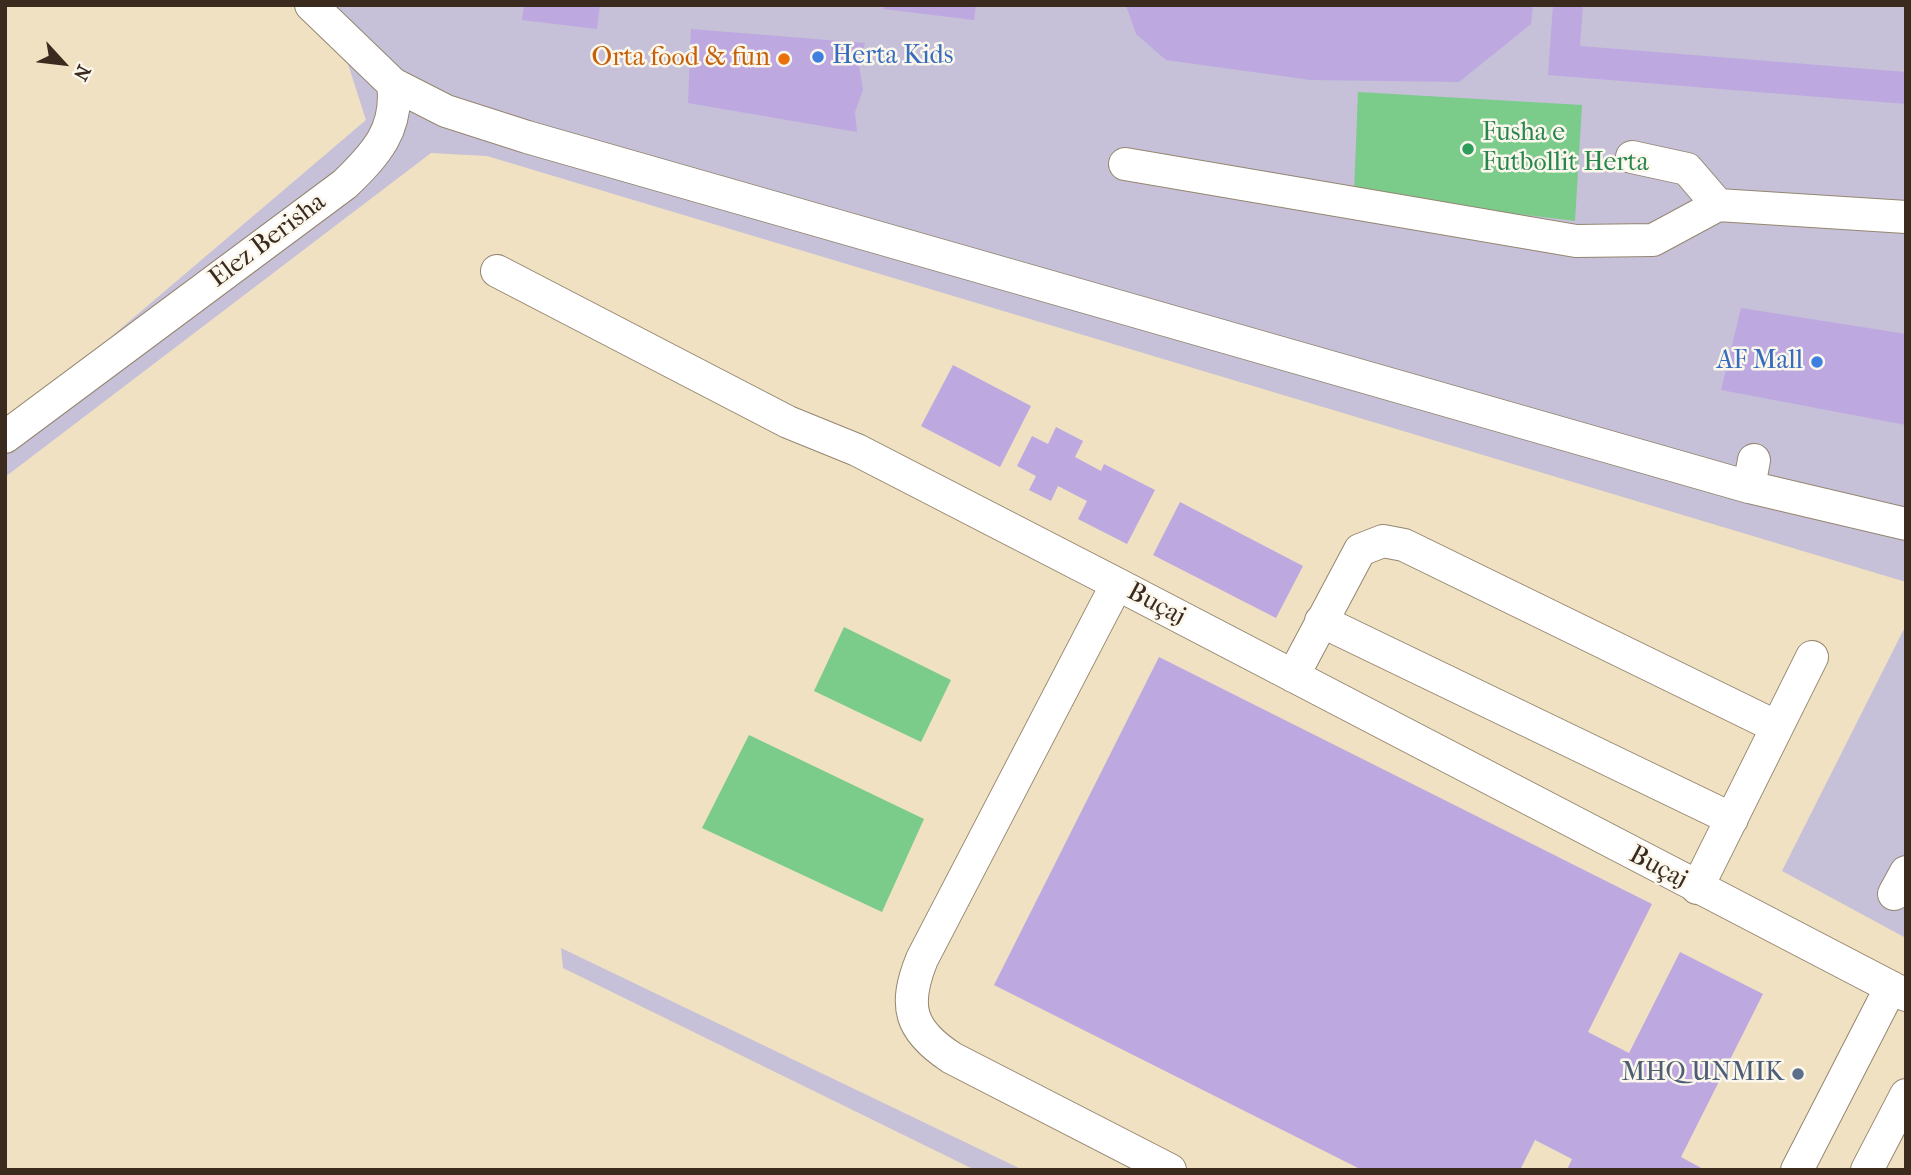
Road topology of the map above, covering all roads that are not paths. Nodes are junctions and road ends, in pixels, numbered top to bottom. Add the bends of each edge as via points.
1 (311, 5) edge
2 (393, 84) junction
3 (1632, 157) dead end
4 (1125, 164) dead end
5 (1718, 205) junction
6 (1906, 217) edge
7 (498, 271) dead end
8 (5, 437) edge
9 (1906, 524) edge
10 (1117, 584) junction
11 (1182, 619) junction
12 (1321, 621) junction
13 (1088, 639) junction
14 (1812, 657) dead end
15 (1293, 676) junction
16 (1777, 727) junction
17 (1732, 818) junction
18 (1697, 888) junction
19 (1898, 991) edge
20 (1906, 1096) edge
21 (1874, 1168) edge
22 (1170, 1170) edge
23 (1797, 1170) edge

1 - 2 street
2 - 8 street, Elez Berisha via 394,115 383,143 345,184
2 - 9 street via 446,111 527,137 1751,473
3 - 5 street via 1687,169
4 - 5 street via 1576,241 1653,240
5 - 6 street
7 - 10 street via 788,422 857,450
10 - 11 street, Buçaj
10 - 13 street, Buçaj
11 - 13 street via 1154,611 1118,617
11 - 15 street, Buçaj
12 - 15 street
12 - 16 street via 1360,550 1383,541 1404,545
12 - 17 street
13 - 22 street, Buçaj via 922,959 910,999 922,1035 952,1058
14 - 16 street
15 - 18 street, Buçaj
16 - 17 street
17 - 18 street
18 - 19 street, Buçaj
19 - 23 street, Buçaj
20 - 21 street

